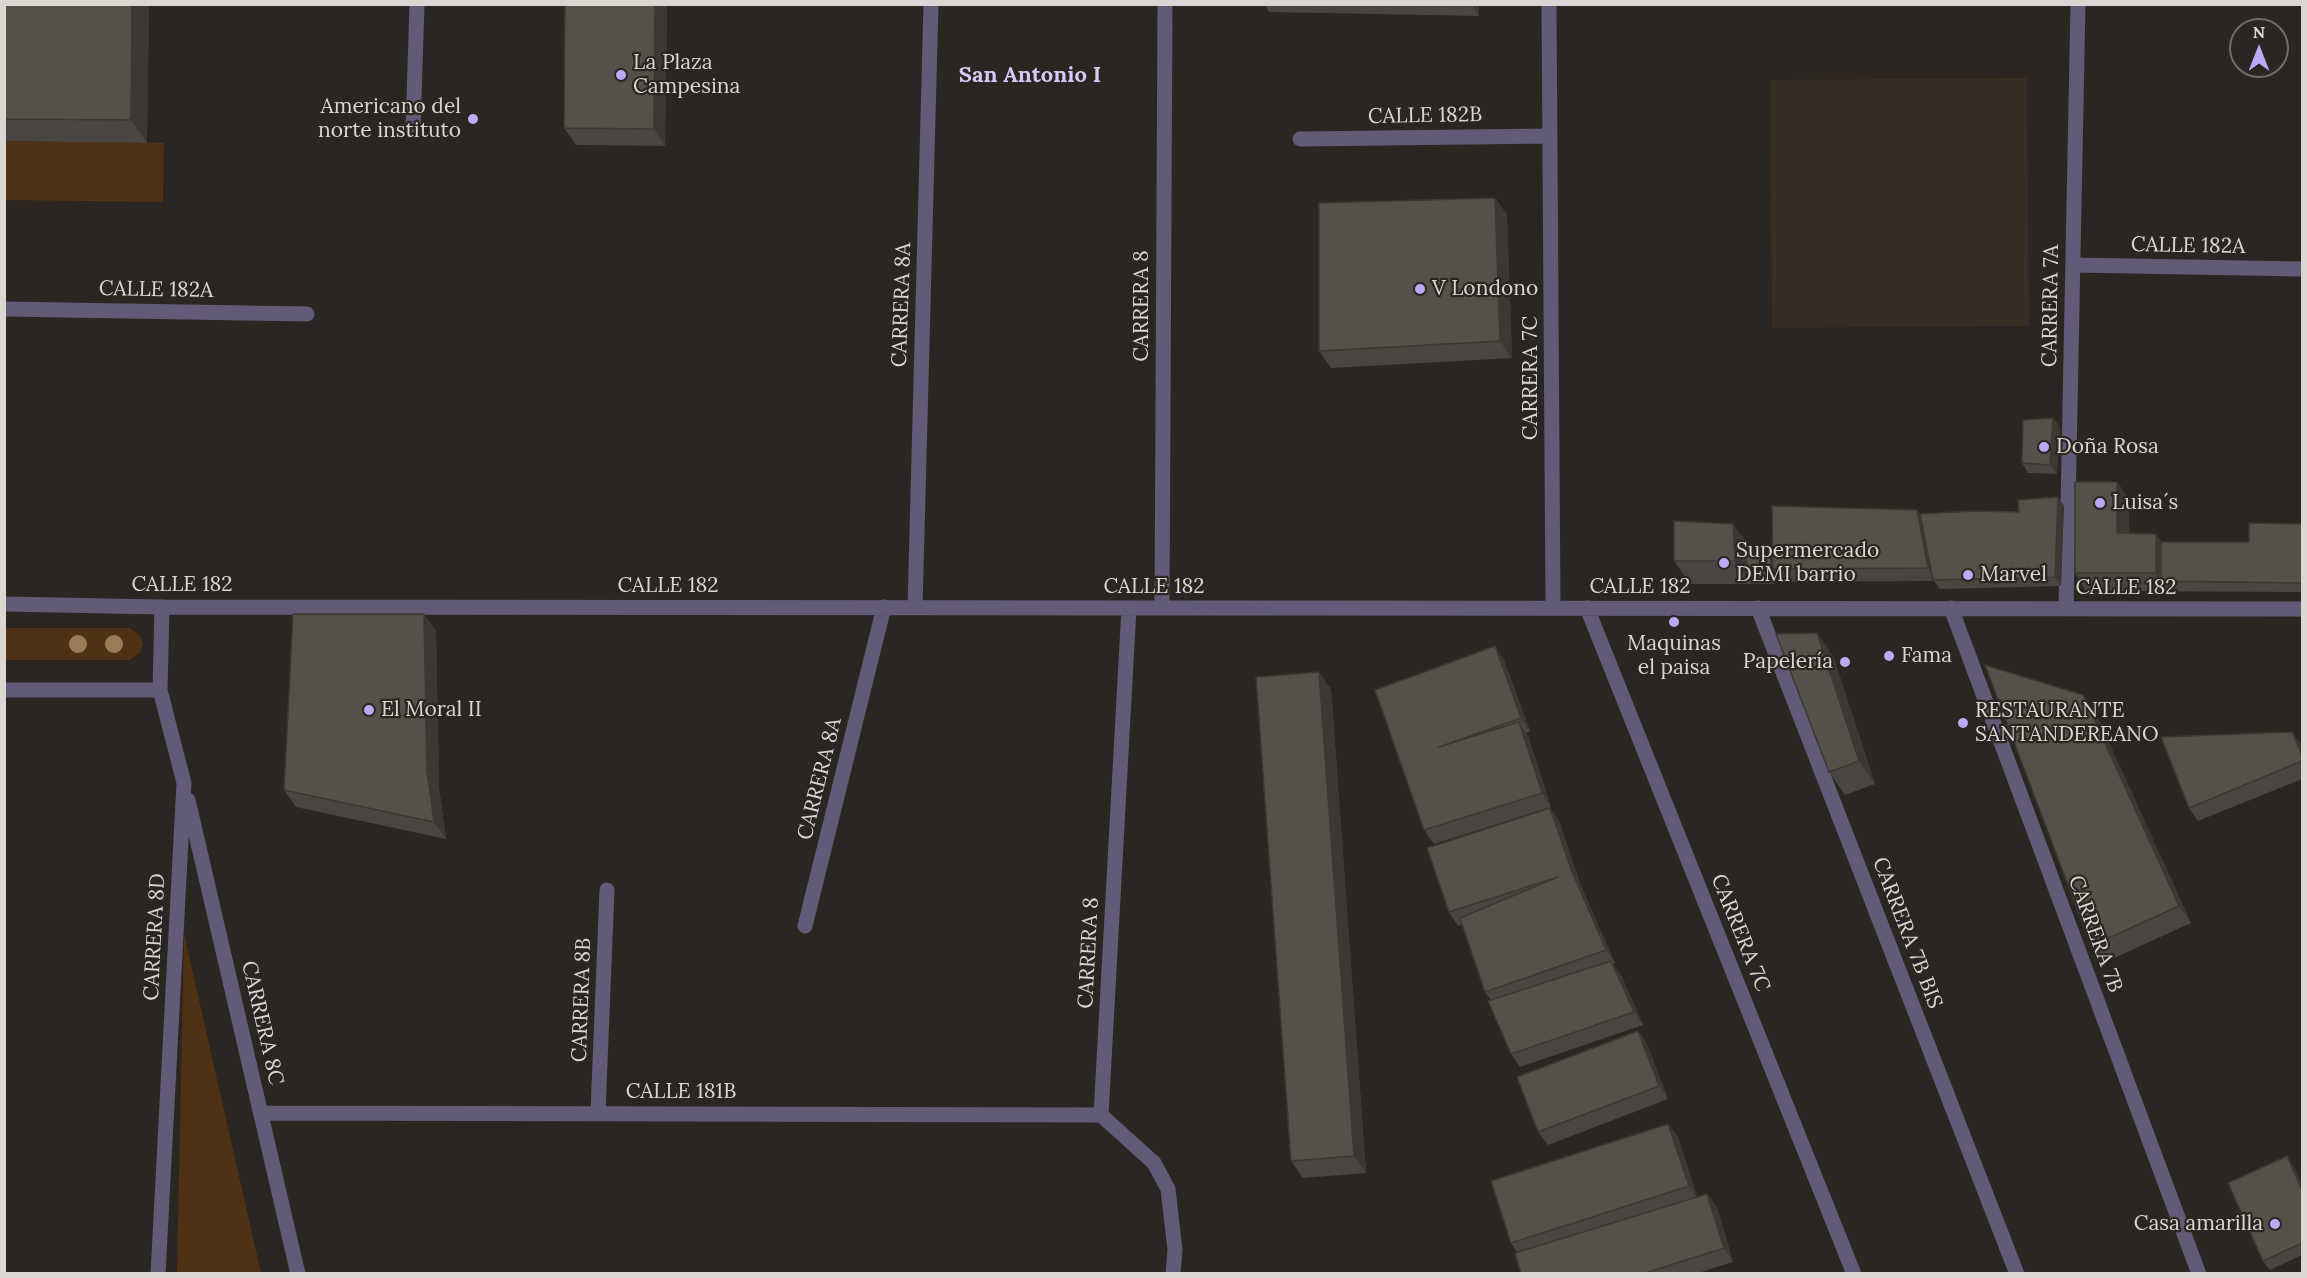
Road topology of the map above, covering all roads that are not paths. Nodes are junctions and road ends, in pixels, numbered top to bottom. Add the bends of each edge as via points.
1 (417, 4) edge
2 (931, 4) edge
3 (1165, 4) edge
4 (1549, 4) edge
5 (2078, 4) edge
6 (413, 129) dead end
7 (1550, 136) junction
8 (1300, 138) dead end
9 (2073, 265) junction
10 (2302, 269) edge
11 (4, 309) edge
12 (308, 314) dead end
13 (4, 604) edge
14 (162, 607) junction
15 (884, 607) junction
16 (915, 607) junction
17 (1129, 608) junction
18 (1162, 608) junction
19 (1553, 608) junction
20 (1587, 608) junction
21 (1758, 608) junction
22 (1952, 608) junction
23 (2066, 608) junction
24 (2302, 609) edge
25 (4, 690) edge
26 (160, 690) junction
27 (184, 783) junction
28 (607, 890) dead end
29 (806, 926) dead end
30 (598, 1112) junction
31 (262, 1113) junction
32 (1101, 1115) junction
33 (158, 1274) edge
34 (298, 1274) edge
35 (1173, 1274) edge
36 (1854, 1274) edge
37 (2017, 1274) edge
38 (2199, 1274) edge

1 - 6 street
2 - 16 street, CARRERA 8A
3 - 18 street, CARRERA 8
4 - 7 street, CARRERA 7C
5 - 9 street, CARRERA 7A
7 - 8 street, CALLE 182B
7 - 19 street, CARRERA 7C
9 - 10 street, CALLE 182A
9 - 23 street, CARRERA 7A
11 - 12 street, CALLE 182A
13 - 14 street, CALLE 182
14 - 15 street, CALLE 182
14 - 26 street, CARRERA 8D
15 - 16 street, CALLE 182
15 - 29 street, CARRERA 8A
16 - 17 street, CALLE 182
17 - 18 street, CALLE 182
17 - 32 street, CARRERA 8
18 - 19 street, CALLE 182
19 - 20 street, CALLE 182
20 - 21 street, CALLE 182
20 - 36 street, CARRERA 7C
21 - 22 street, CALLE 182
21 - 37 street, CARRERA 7B BIS
22 - 23 street, CALLE 182
22 - 38 street, CARRERA 7B
23 - 24 street, CALLE 182
25 - 26 street
26 - 27 street, CARRERA 8D
27 - 31 street, CARRERA 8C
27 - 33 street, CARRERA 8D
28 - 30 street, CARRERA 8B
30 - 31 street, CALLE 181B
30 - 32 street, CALLE 181B
31 - 34 street, CARRERA 8C
32 - 35 street via 1154,1163 1168,1190 1175,1250

